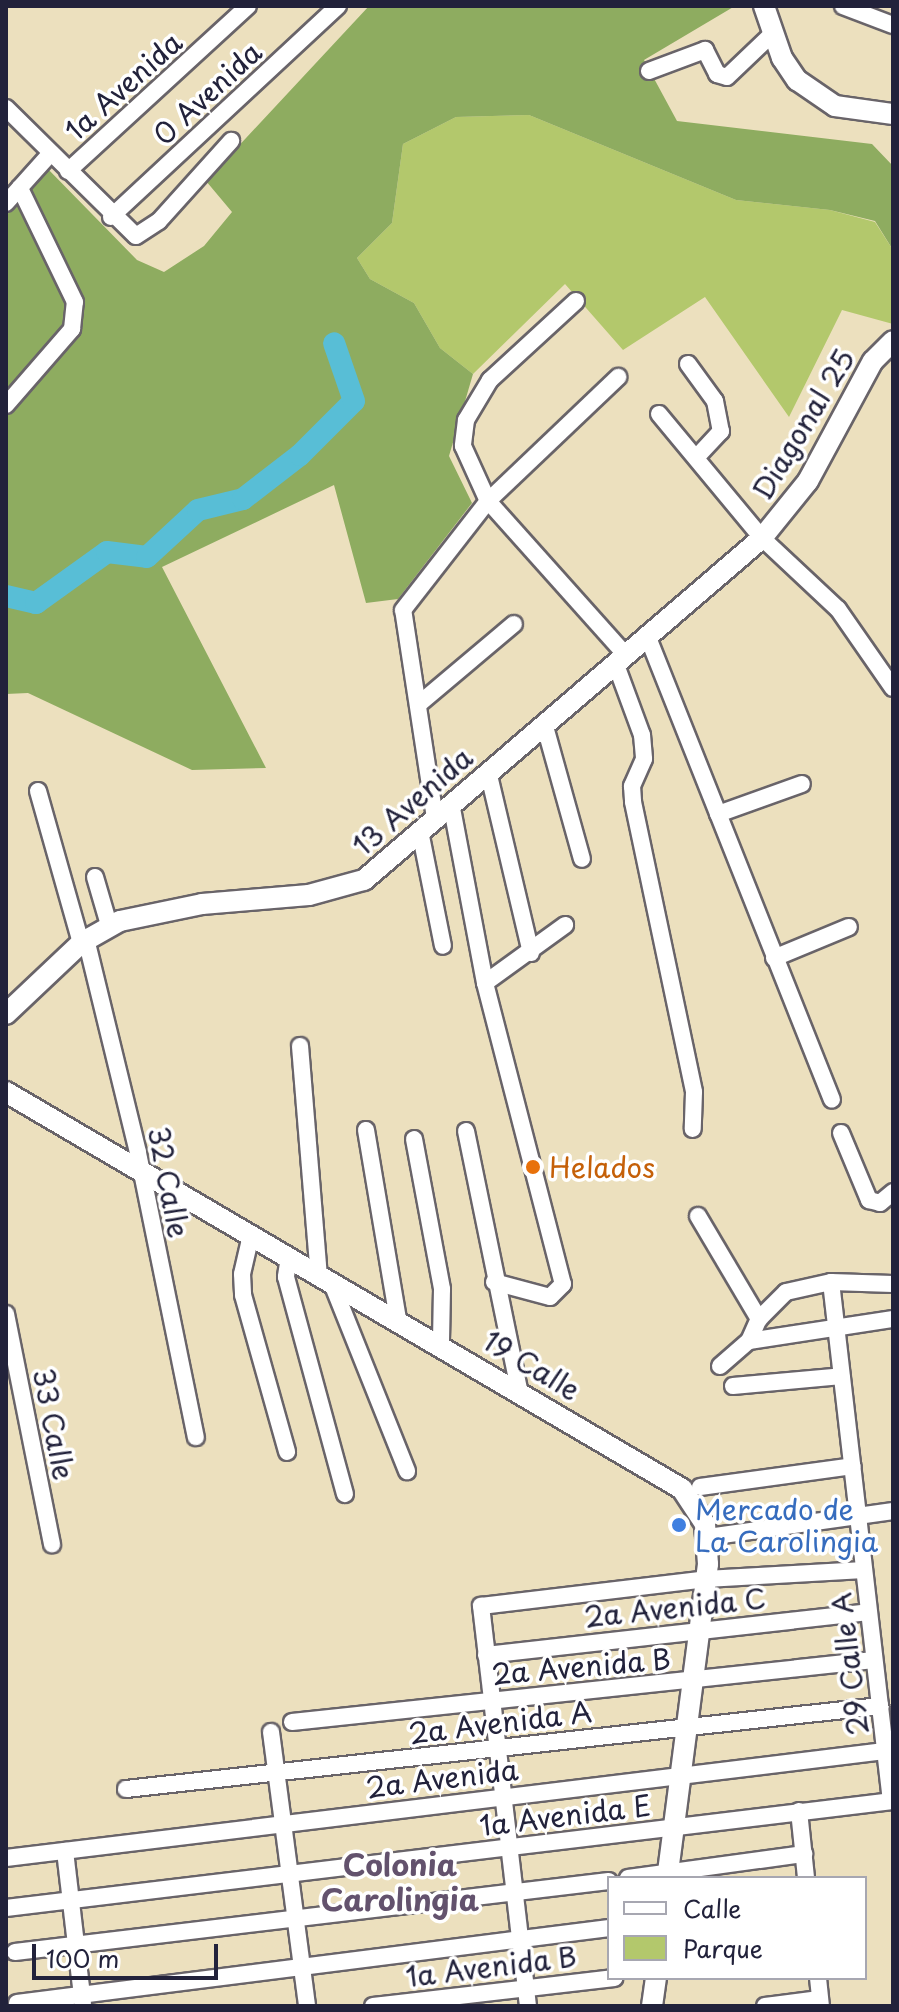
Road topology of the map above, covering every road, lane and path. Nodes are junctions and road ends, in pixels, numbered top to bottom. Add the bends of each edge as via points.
1 (248, 6) edge
2 (338, 6) edge
3 (764, 6) edge
4 (843, 6) edge
5 (893, 25) edge
6 (772, 34) junction
7 (649, 71) dead end
8 (6, 108) edge
9 (893, 114) edge
10 (231, 141) dead end
11 (51, 153) junction
12 (68, 171) junction
13 (20, 188) junction
14 (6, 203) edge
15 (111, 217) junction
16 (576, 301) dead end
17 (893, 341) edge
18 (688, 364) dead end
19 (618, 377) dead end
20 (6, 405) edge
21 (659, 414) dead end
22 (697, 457) junction
23 (488, 501) junction
24 (762, 538) junction
25 (514, 624) dead end
26 (647, 635) junction
27 (620, 658) junction
28 (893, 688) edge
29 (419, 704) junction
30 (544, 723) junction
31 (488, 771) junction
32 (802, 784) dead end
33 (38, 791) dead end
34 (451, 803) junction
35 (718, 814) junction
36 (427, 824) junction
37 (582, 859) dead end
38 (95, 877) dead end
39 (109, 925) junction
40 (565, 925) dead end
41 (849, 927) dead end
42 (84, 941) junction
43 (443, 946) dead end
44 (531, 953) junction
45 (774, 958) junction
46 (485, 983) junction
47 (6, 1014) edge
48 (300, 1046) dead end
49 (6, 1092) edge
50 (832, 1099) dead end
51 (693, 1129) dead end
52 (366, 1130) dead end
53 (466, 1131) dead end
54 (841, 1133) dead end
55 (414, 1139) dead end
56 (139, 1169) junction
57 (893, 1192) edge
58 (698, 1216) dead end
59 (251, 1235) junction
60 (289, 1257) junction
61 (325, 1278) junction
62 (494, 1282) junction
63 (831, 1282) junction
64 (893, 1284) edge
65 (6, 1314) edge
66 (759, 1319) junction
67 (893, 1319) edge
68 (398, 1320) junction
69 (836, 1326) junction
70 (749, 1341) junction
71 (441, 1343) junction
72 (720, 1366) dead end
73 (842, 1376) junction
74 (733, 1386) dead end
75 (519, 1390) junction
76 (196, 1437) dead end
77 (287, 1452) dead end
78 (853, 1466) junction
79 (407, 1471) dead end
80 (700, 1487) dead end
81 (345, 1494) dead end
82 (893, 1511) edge
83 (858, 1515) junction
84 (708, 1537) junction
85 (52, 1544) dead end
86 (864, 1570) junction
87 (706, 1579) junction
88 (869, 1612) junction
89 (701, 1630) junction
90 (486, 1655) junction
91 (874, 1660) junction
92 (692, 1683) junction
93 (491, 1700) junction
94 (880, 1706) junction
95 (292, 1722) dead end
96 (688, 1727) junction
97 (271, 1732) dead end
98 (497, 1748) junction
99 (885, 1751) junction
100 (277, 1775) junction
101 (681, 1776) junction
102 (126, 1789) dead end
103 (502, 1795) junction
104 (892, 1801) edge
105 (799, 1811) junction
106 (283, 1824) junction
107 (674, 1827) junction
108 (509, 1849) junction
109 (65, 1851) junction
110 (804, 1854) junction
111 (6, 1858) edge
112 (290, 1874) junction
113 (667, 1875) edge
114 (806, 1876) edge
115 (607, 1881) edge
116 (514, 1893) junction
117 (71, 1901) junction
118 (6, 1908) edge
119 (296, 1918) junction
120 (607, 1928) edge
121 (522, 1939) junction
122 (76, 1945) junction
123 (15, 1952) dead end
124 (302, 1968) junction
125 (607, 1980) edge
126 (656, 1980) edge
127 (818, 1980) edge
128 (527, 1998) edge
129 (83, 2000) edge
130 (17, 2003) dead end
131 (821, 2003) edge
132 (307, 2006) edge
133 (373, 2006) edge
134 (652, 2006) edge
135 (765, 2006) edge

1 - 12 street, 1a Avenida
2 - 15 street, 0 Avenida
3 - 6 main road
4 - 5 street
6 - 7 street via 727,77 717,74 705,50
6 - 9 main road via 797,80 817,95 859,112
8 - 11 street
10 - 15 street via 142,235 128,234
11 - 12 street
11 - 13 street, 1a Avenida
12 - 15 street
13 - 14 street, 1a Avenida
13 - 20 street via 75,302 72,329
16 - 23 street via 490,380 466,420 463,446
17 - 24 main road, Diagonal 25 via 873,361 808,481
18 - 22 street via 715,401 721,431
19 - 23 street
21 - 22 street
22 - 24 street
23 - 27 street
23 - 29 street via 403,610
24 - 26 main road, 13 Avenida
24 - 28 street via 838,609
25 - 29 street
26 - 27 main road, 13 Avenida
26 - 35 street
27 - 30 main road, 13 Avenida
27 - 51 street via 642,735 644,759 632,786 633,802 694,1092
29 - 36 street
30 - 31 main road, 13 Avenida
30 - 37 street
31 - 34 main road, 13 Avenida
31 - 44 street
32 - 35 street
33 - 42 street, 32 Calle
34 - 36 main road, 13 Avenida
34 - 46 street
35 - 45 street
36 - 39 main road, 13 Avenida via 364,880 341,890 202,904
36 - 43 street
38 - 39 street
39 - 42 main road, 13 Avenida
40 - 44 street
41 - 45 street
42 - 47 main road, 13 Avenida
42 - 56 street, 32 Calle
44 - 46 street
45 - 50 street
46 - 62 street via 563,1284 550,1297
48 - 61 street
49 - 56 main road, 19 Calle
52 - 68 street
53 - 62 street
54 - 57 street via 874,1204
55 - 71 street via 442,1289
56 - 59 main road, 19 Calle
56 - 76 street, 32 Calle
58 - 66 street
59 - 60 main road, 19 Calle
59 - 77 street via 243,1295
60 - 61 main road, 19 Calle
60 - 81 street via 286,1277
61 - 68 main road, 19 Calle
61 - 79 street
62 - 75 street
63 - 64 street
63 - 66 street via 786,1292
63 - 69 street, 29 Calle A
65 - 85 street, 33 Calle
66 - 70 street
67 - 69 street
68 - 71 main road, 19 Calle
69 - 70 street
69 - 73 street, 29 Calle A
70 - 72 street
71 - 75 main road, 19 Calle
73 - 74 street
73 - 78 street, 29 Calle A
75 - 84 main road, 19 Calle via 682,1489 700,1513
78 - 80 street
78 - 83 street, 29 Calle A
82 - 83 street
83 - 84 street
83 - 86 street, 29 Calle A
84 - 87 main road, 19 Calle
86 - 87 street
86 - 88 street, 29 Calle A
87 - 89 main road, 19 Calle
87 - 90 street via 481,1606
88 - 89 street, 2a Avenida C
88 - 91 street, 29 Calle A
89 - 90 street, 2a Avenida C
89 - 92 main road, 19 Calle
90 - 93 street
91 - 92 street, 2a Avenida B
91 - 94 street, 29 Calle A
92 - 93 street, 2a Avenida B
92 - 96 main road, 19 Calle
93 - 95 street, 2a Avenida B
93 - 98 street
94 - 96 street, 2a Avenida A
94 - 99 street, 29 Calle A
96 - 98 street, 2a Avenida A
96 - 101 main road, 19 Calle
97 - 100 street
98 - 100 street, 2a Avenida A
98 - 103 street
99 - 101 street, 2a Avenida
99 - 104 street, 29 Calle A
100 - 102 street, 2a Avenida A
100 - 106 street
101 - 103 street, 2a Avenida
101 - 107 main road, 19 Calle
103 - 106 street, 2a Avenida
103 - 108 street
104 - 105 street, 1a Avenida E
105 - 107 street, 1a Avenida E
105 - 110 street
106 - 109 street, 2a Avenida
106 - 112 street
107 - 108 street, 1a Avenida E
107 - 113 main road, 19 Calle
108 - 112 street, 1a Avenida E
108 - 116 street
109 - 111 street, 2a Avenida
109 - 117 street
110 - 113 street
110 - 114 street
112 - 117 street, 1a Avenida E
112 - 119 street
115 - 116 street
116 - 119 street
116 - 121 street
117 - 118 street, 1a Avenida E
117 - 122 street
119 - 122 street
119 - 124 street
120 - 121 street
121 - 124 street
121 - 128 street
122 - 123 street
122 - 129 street
124 - 129 street
124 - 132 street
125 - 128 street, 1a Avenida B
126 - 134 main road
127 - 131 street
128 - 133 street, 1a Avenida B
129 - 130 street
131 - 135 street

